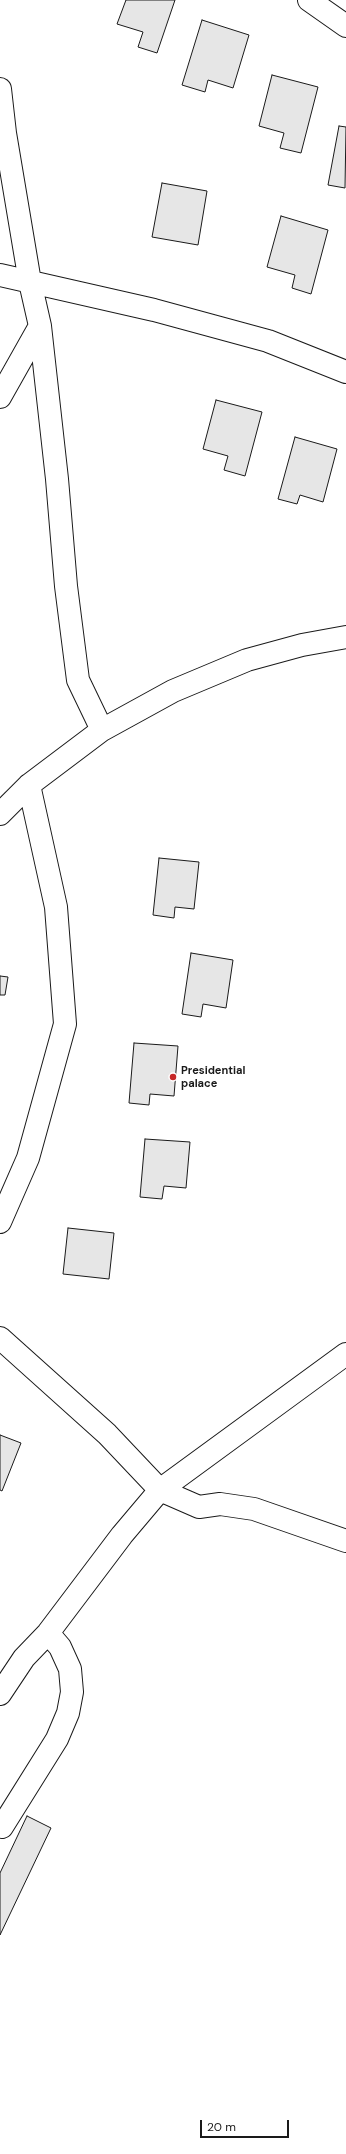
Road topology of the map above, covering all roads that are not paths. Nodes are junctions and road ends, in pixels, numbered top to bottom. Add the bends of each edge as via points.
1 (309, 0) edge
2 (346, 26) edge
3 (0, 89) edge
4 (0, 275) edge
5 (30, 282) junction
6 (40, 326) junction
7 (346, 372) edge
8 (0, 397) edge
9 (346, 637) edge
10 (102, 730) junction
11 (29, 785) junction
12 (0, 814) edge
13 (0, 1222) edge
14 (0, 1338) edge
15 (346, 1354) edge
16 (160, 1490) junction
17 (346, 1541) edge
18 (48, 1633) junction
19 (0, 1694) edge
20 (2, 1827) dead end

1 - 2 street
3 - 5 street
4 - 5 street
5 - 6 street
5 - 7 street via 154,310 268,341
6 - 8 street
6 - 10 street via 78,680
9 - 10 street via 302,645 247,660 173,690
10 - 11 street
11 - 12 street
11 - 13 street via 56,907 65,1024 28,1158
14 - 16 street via 107,1434
15 - 16 street
16 - 17 street via 199,1507 220,1504 254,1509
16 - 18 street via 122,1535
18 - 19 street via 24,1658
18 - 20 street via 60,1648 70,1668 72,1692 68,1713 57,1739

